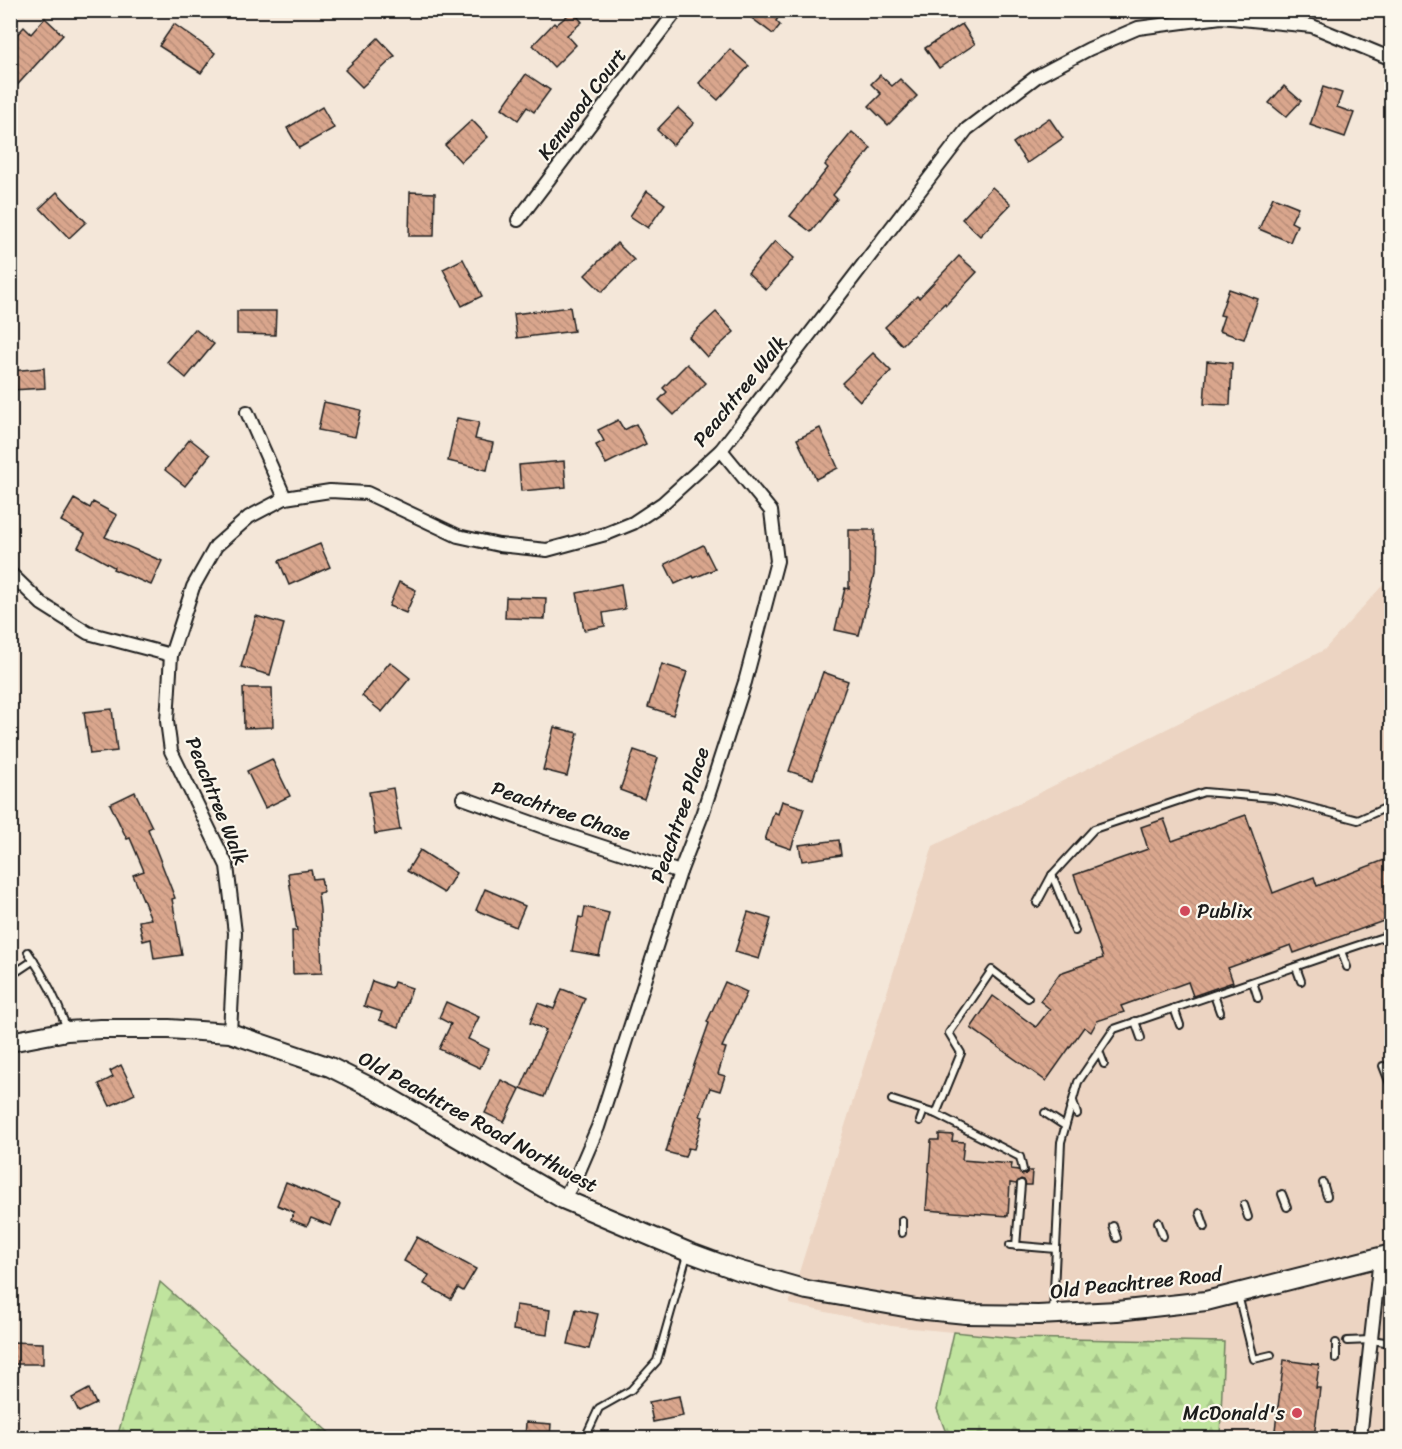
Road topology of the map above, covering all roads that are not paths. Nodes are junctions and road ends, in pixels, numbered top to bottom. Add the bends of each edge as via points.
1 (677, 10) edge
2 (1392, 59) edge
3 (518, 220) dead end
4 (247, 412) dead end
5 (721, 450) junction
6 (285, 498) junction
7 (10, 573) edge
8 (171, 655) junction
9 (464, 798) dead end
10 (1392, 805) edge
11 (680, 872) junction
12 (1052, 875) junction
13 (1037, 903) dead end
14 (1075, 931) dead end
15 (1389, 935) edge
16 (1392, 950) edge
17 (1341, 951) junction
18 (28, 952) dead end
19 (34, 960) junction
20 (1296, 967) junction
21 (1347, 967) dead end
22 (10, 976) edge
23 (1301, 981) dead end
24 (1253, 982) junction
25 (1214, 995) junction
26 (1028, 998) dead end
27 (1258, 998) dead end
28 (1174, 1008) junction
29 (1220, 1012) dead end
30 (1135, 1021) junction
31 (1180, 1025) dead end
32 (67, 1031) junction
33 (230, 1033) junction
34 (1141, 1038) dead end
35 (10, 1042) edge
36 (1099, 1051) junction
37 (1104, 1064) dead end
38 (1383, 1066) dead end
39 (1389, 1075) edge
40 (1392, 1089) edge
41 (1073, 1100) junction
42 (892, 1101) dead end
43 (924, 1110) junction
44 (1045, 1113) dead end
45 (936, 1114) junction
46 (1077, 1114) dead end
47 (920, 1121) dead end
48 (1065, 1126) junction
49 (1023, 1170) dead end
50 (1021, 1184) dead end
51 (1323, 1184) dead end
52 (1282, 1194) dead end
53 (1327, 1196) dead end
54 (563, 1198) junction
55 (1244, 1205) dead end
56 (1287, 1207) dead end
57 (1200, 1213) dead end
58 (1248, 1216) dead end
59 (902, 1220) dead end
60 (1158, 1222) dead end
61 (1113, 1226) dead end
62 (1205, 1227) dead end
63 (902, 1233) dead end
64 (1163, 1236) dead end
65 (1117, 1238) dead end
66 (1056, 1249) junction
67 (688, 1252) junction
68 (1386, 1256) edge
69 (1238, 1294) junction
70 (916, 1309) joint
71 (1053, 1315) junction
72 (1371, 1340) junction
73 (1347, 1341) dead end
74 (1336, 1343) dead end
75 (1392, 1343) edge
76 (1271, 1355) dead end
77 (1336, 1359) dead end
78 (585, 1438) edge
79 (1360, 1438) edge

1 - 3 street, Kenwood Court
2 - 5 street, Peachtree Walk via 1312,26 1221,17 1138,28 1036,77 967,129
4 - 6 street
5 - 6 street, Peachtree Walk via 663,503 633,523 547,550 499,546 458,536 367,493 330,491
5 - 11 street, Peachtree Place via 771,511 777,561 745,682
6 - 8 street, Peachtree Walk via 249,517 216,546 194,587
7 - 8 street via 42,604 88,633
8 - 33 street, Peachtree Walk via 167,721 171,751 226,866 235,933
9 - 11 street, Peachtree Chase
10 - 12 lane via 1358,820 1274,798 1204,792 1094,829
11 - 54 street, Peachtree Place via 598,1127
12 - 13 lane
12 - 14 lane
15 - 16 lane
15 - 17 lane
17 - 20 lane
17 - 21 lane
18 - 19 lane
19 - 22 lane
19 - 32 lane via 60,1006
20 - 23 lane
20 - 24 lane
24 - 25 lane
24 - 27 lane
25 - 28 lane
25 - 29 lane
26 - 45 lane via 992,970 949,1033 961,1053
28 - 30 lane
28 - 31 lane
30 - 34 lane
30 - 36 lane via 1114,1029
32 - 33 main road, Old Peachtree Road Northwest via 169,1029
32 - 35 main road, Old Peachtree Road Northwest
33 - 54 main road, Old Peachtree Road Northwest via 330,1067
36 - 37 lane
36 - 41 lane via 1078,1082
38 - 39 lane
39 - 40 lane
41 - 46 lane
41 - 48 lane
42 - 43 lane
43 - 45 lane
43 - 47 lane
44 - 48 lane
45 - 49 lane via 1020,1157
48 - 66 lane
50 - 66 lane via 1013,1245
51 - 53 lane
52 - 56 lane
54 - 67 main road, Old Peachtree Road Northwest
55 - 58 lane
57 - 62 lane
59 - 63 lane
60 - 64 lane
61 - 65 lane
66 - 71 lane
67 - 70 main road, Old Peachtree Road Northwest via 807,1290
67 - 78 lane via 657,1361 631,1390 600,1408
68 - 69 main road, Old Peachtree Road
68 - 72 street
69 - 71 main road, Old Peachtree Road via 1206,1301
69 - 76 lane via 1254,1359
70 - 71 main road, Old Peachtree Road
72 - 73 lane
72 - 75 lane
72 - 79 street
74 - 77 lane

